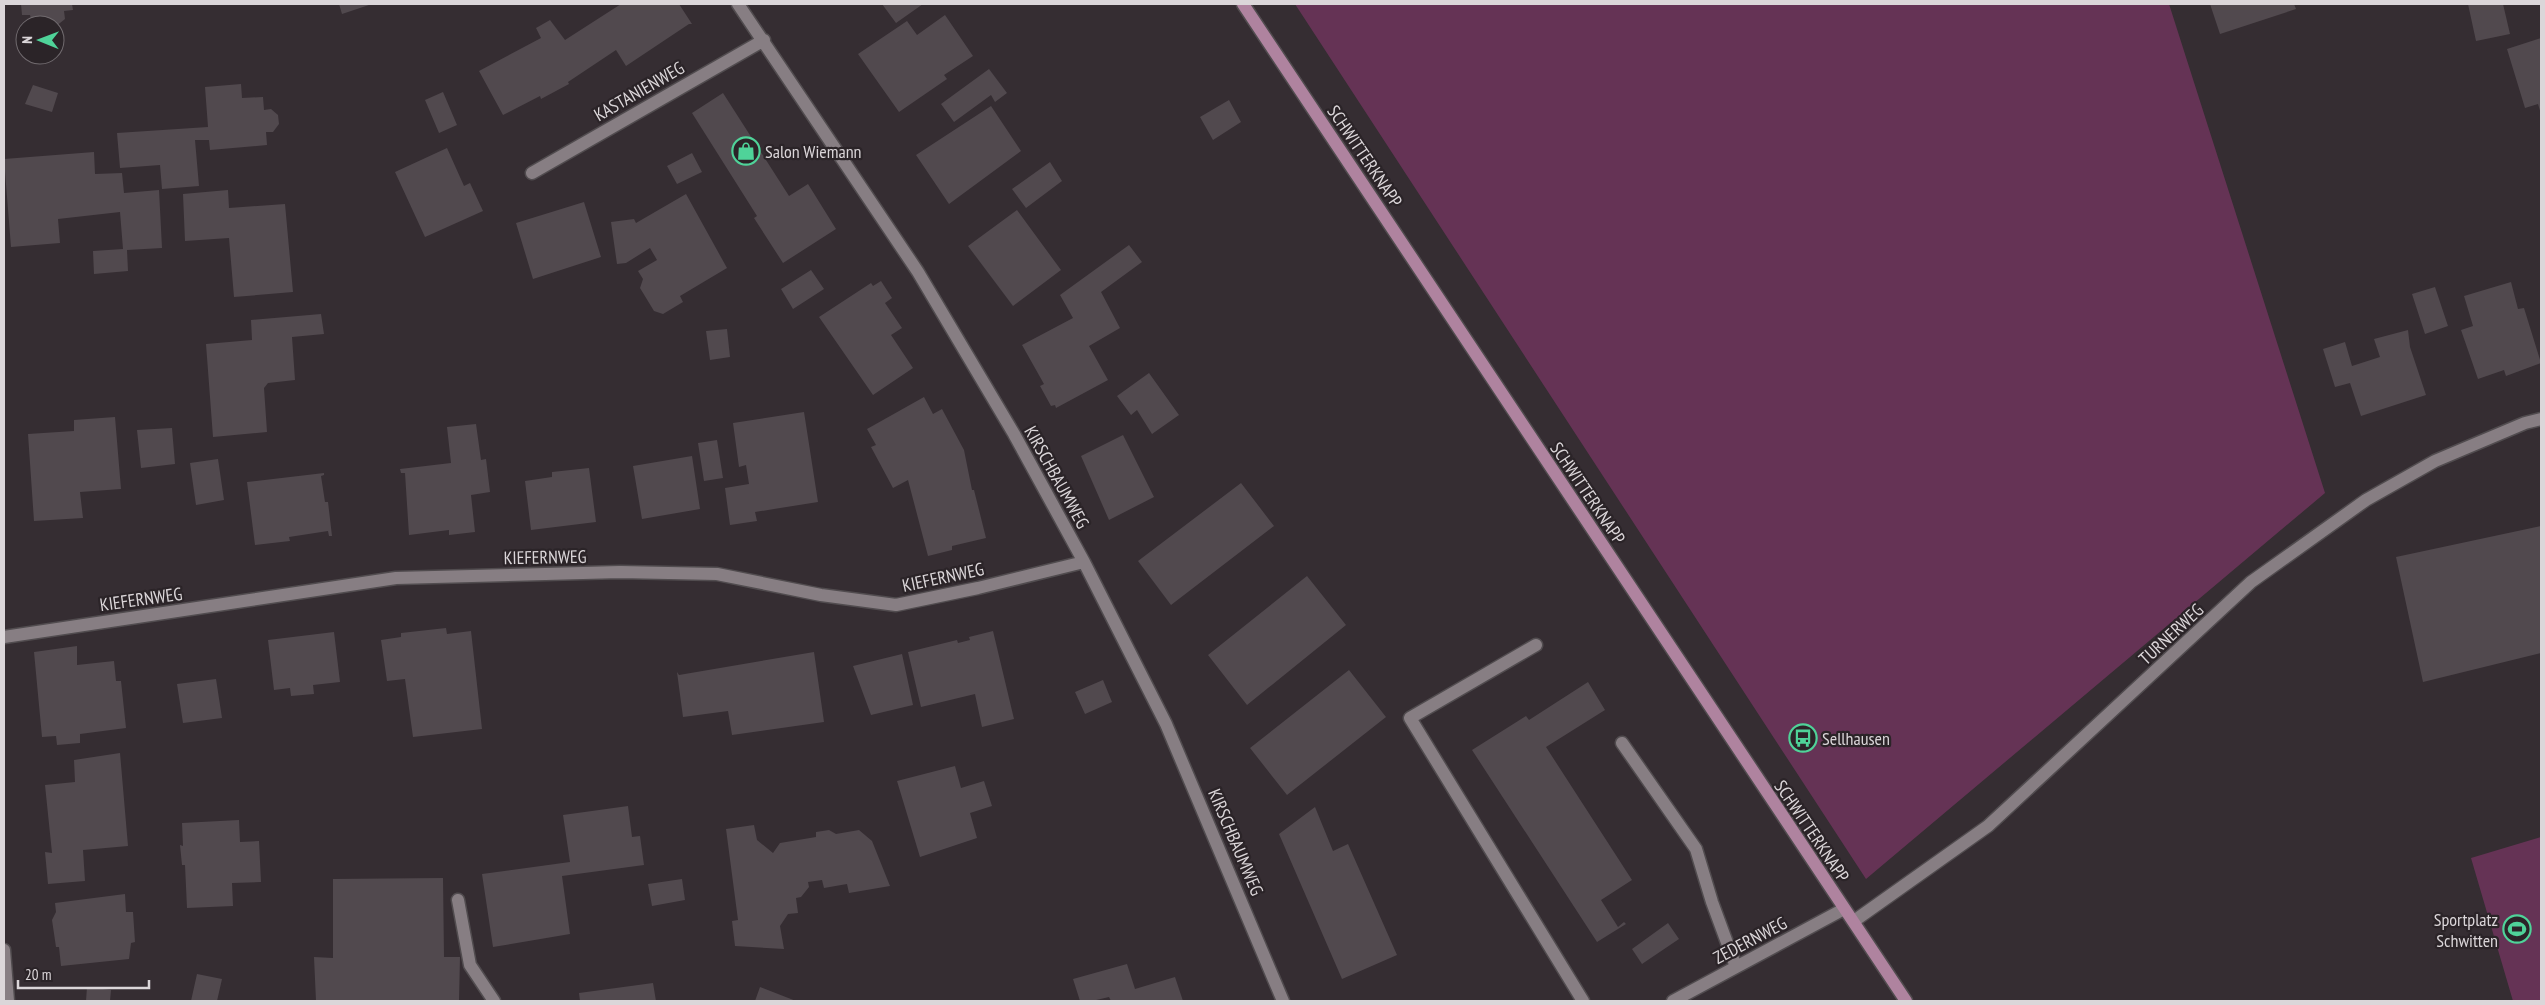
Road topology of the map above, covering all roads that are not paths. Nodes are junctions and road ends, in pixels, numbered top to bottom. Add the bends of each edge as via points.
1 (738, 4) edge
2 (1243, 4) edge
3 (764, 40) junction
4 (532, 173) dead end
5 (2541, 419) edge
6 (1084, 562) junction
7 (4, 637) edge
8 (1536, 644) dead end
9 (1622, 743) dead end
10 (458, 900) dead end
11 (1844, 909) junction
12 (1854, 921) junction
13 (4, 950) edge
14 (1736, 967) junction
15 (8, 1001) edge
16 (494, 1001) edge
17 (1283, 1001) edge
18 (1583, 1001) edge
19 (1673, 1001) edge
20 (1906, 1001) edge

1 - 3 street, KIRSCHBAUMWEG
2 - 11 main road, SCHWITTERKNAPP
3 - 4 street, KASTANIENWEG
3 - 6 street, KIRSCHBAUMWEG via 918,272 1014,434
5 - 12 street, TURNERWEG via 2435,461 2366,500 2251,582 1988,826
6 - 7 street, KIEFERNWEG via 896,605 821,595 717,574 620,572 396,578
6 - 17 street, KIRSCHBAUMWEG via 1166,724
8 - 18 street via 1410,718
9 - 14 street via 1696,849
10 - 16 street via 470,965
11 - 12 main road, SCHWITTERKNAPP
11 - 14 street, ZEDERNWEG
12 - 20 main road, SCHWITTERKNAPP
13 - 15 street
14 - 19 street, ZEDERNWEG

